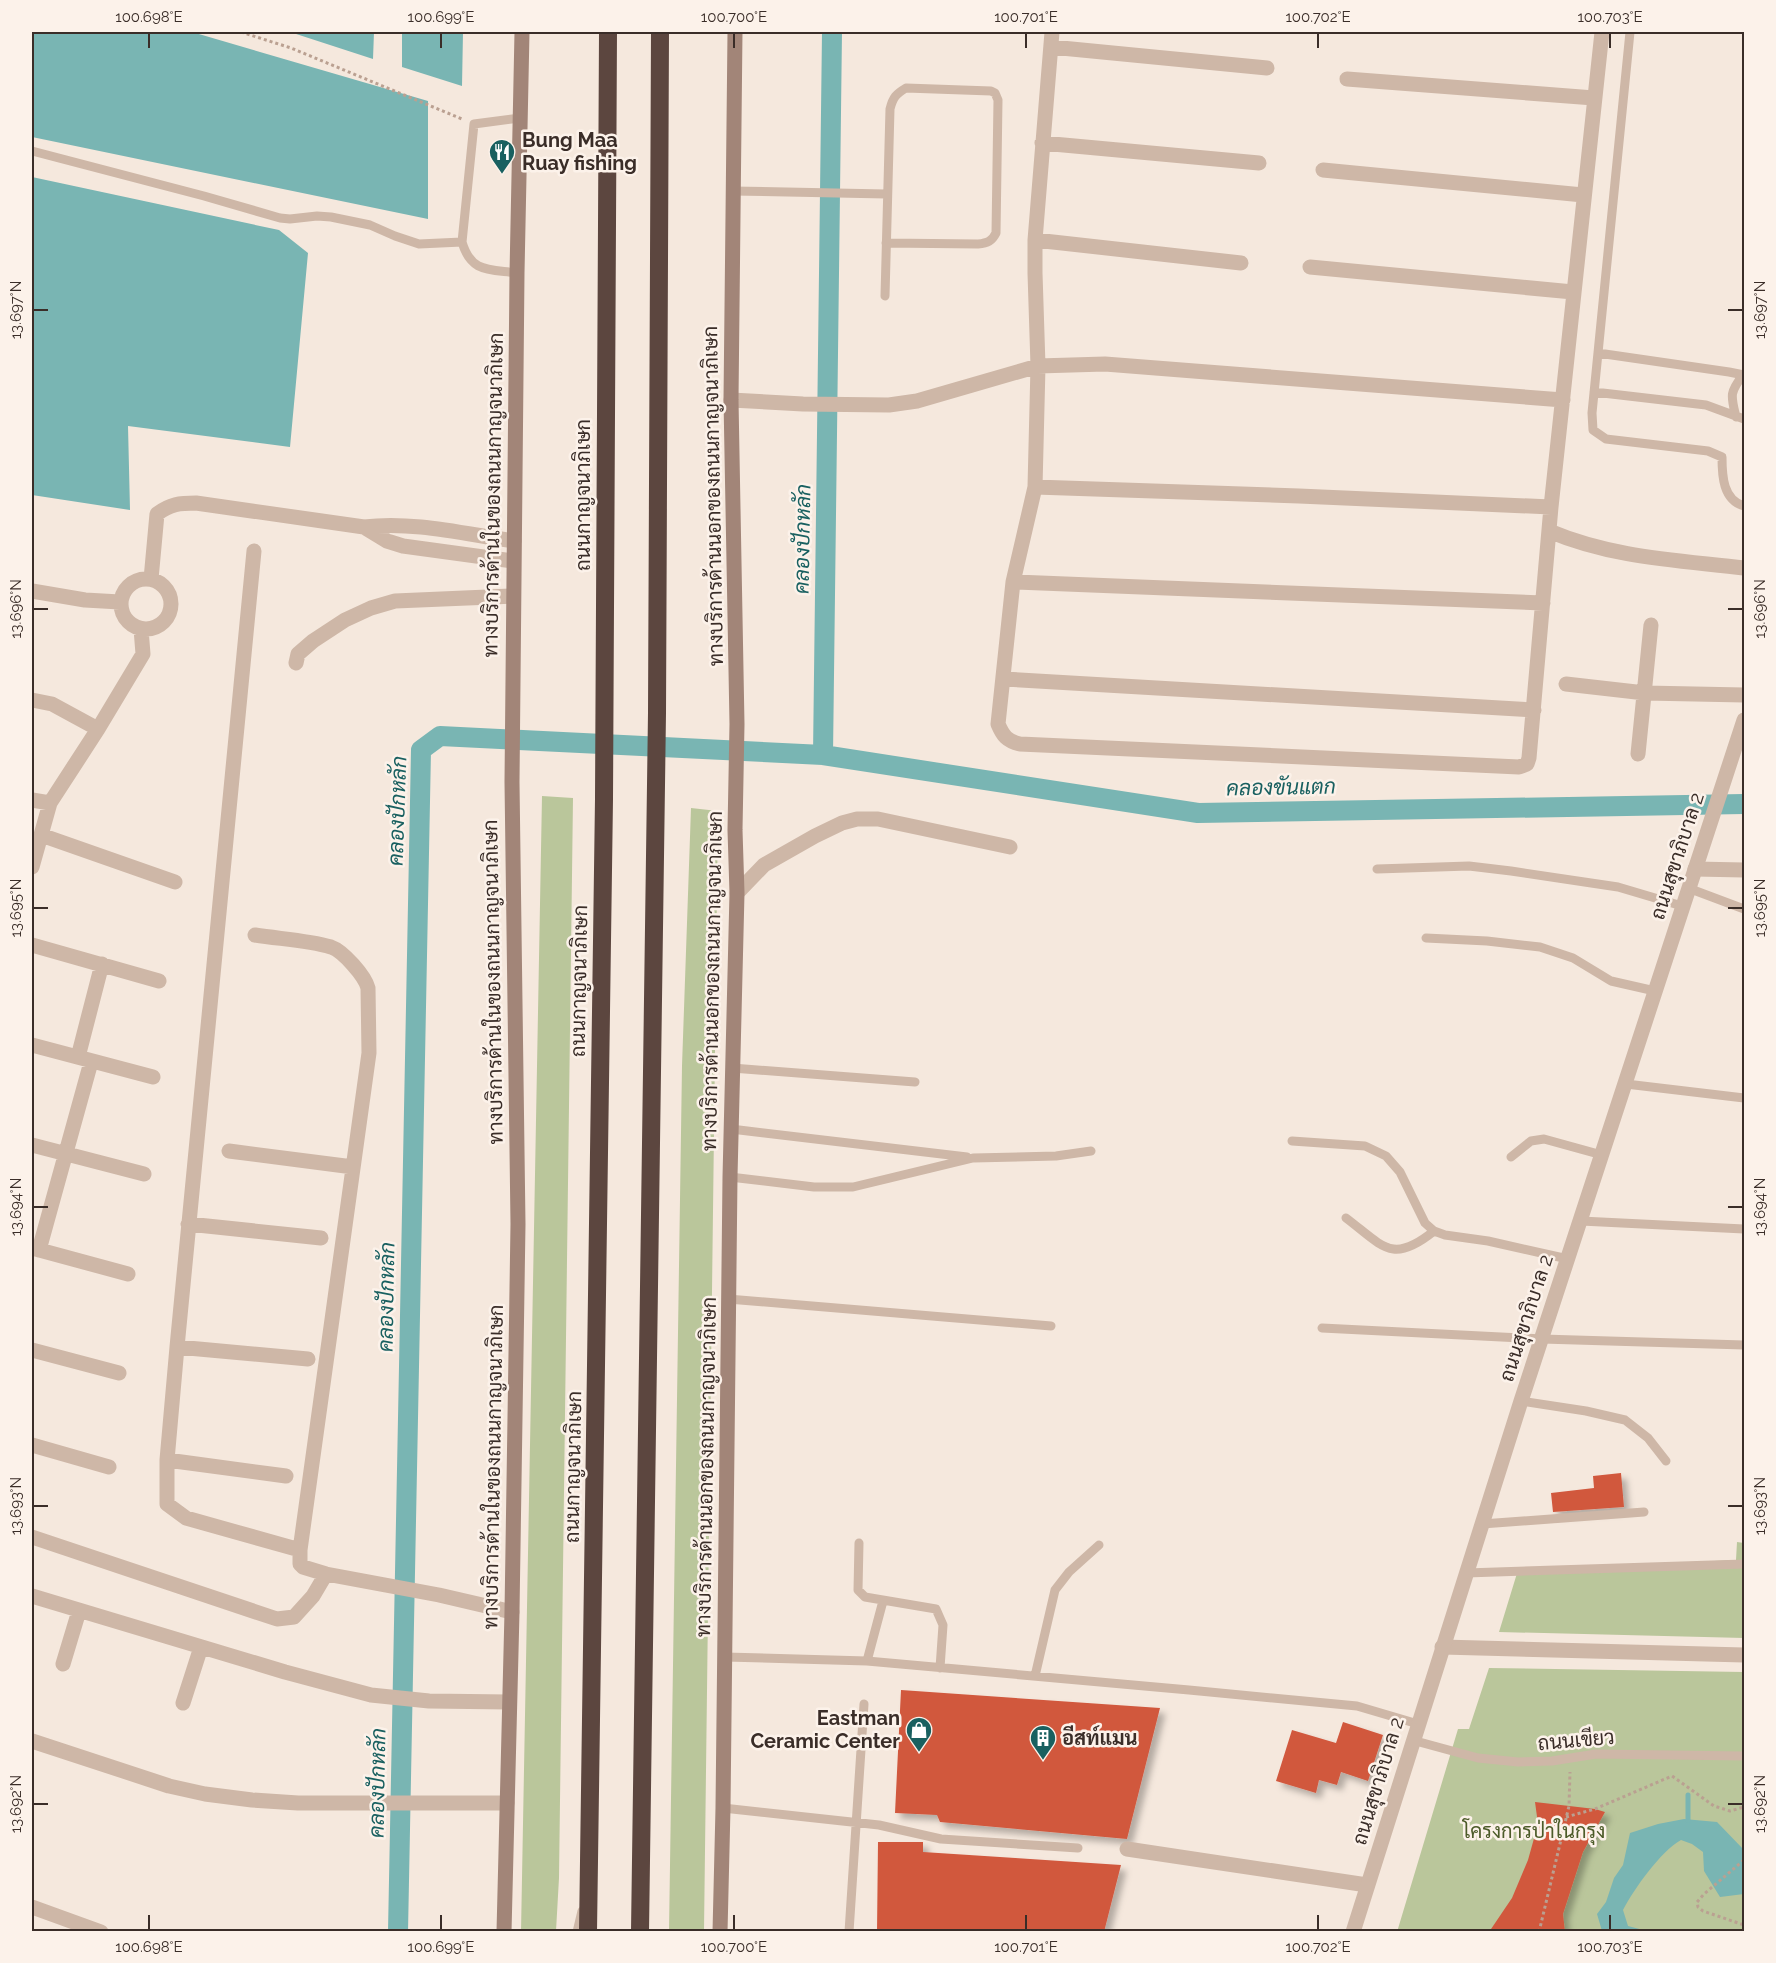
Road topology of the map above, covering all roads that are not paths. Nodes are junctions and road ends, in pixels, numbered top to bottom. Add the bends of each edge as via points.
1 (522, 32) edge
2 (608, 32) edge
3 (660, 32) edge
4 (735, 32) edge
5 (1602, 32) edge
6 (1630, 32) edge
7 (1051, 39) edge
8 (1267, 68) dead end
9 (1347, 79) dead end
10 (1594, 98) junction
11 (520, 118) junction
12 (1042, 144) junction
13 (32, 151) edge
14 (1259, 163) dead end
15 (1323, 170) dead end
16 (732, 191) junction
17 (886, 194) junction
18 (1583, 195) junction
19 (1035, 240) junction
20 (462, 242) junction
21 (886, 243) junction
22 (1241, 263) dead end
23 (1310, 267) dead end
24 (517, 273) junction
25 (1573, 292) junction
26 (885, 296) dead end
27 (1598, 353) junction
28 (1038, 366) junction
29 (1744, 375) edge
30 (1594, 392) junction
31 (731, 400) junction
32 (1563, 400) junction
33 (1740, 418) edge
34 (1035, 488) junction
35 (1744, 506) edge
36 (1551, 507) junction
37 (364, 527) junction
38 (1550, 531) junction
39 (514, 541) junction
40 (254, 551) dead end
41 (513, 561) junction
42 (1744, 568) edge
43 (151, 579) junction
44 (1013, 582) junction
45 (32, 591) edge
46 (513, 596) junction
47 (120, 602) junction
48 (1543, 603) junction
49 (1651, 625) dead end
50 (141, 629) junction
51 (296, 663) dead end
52 (1004, 679) junction
53 (1566, 684) dead end
54 (1645, 693) junction
55 (1744, 695) edge
56 (32, 700) edge
57 (1534, 710) junction
58 (1744, 720) edge
59 (98, 729) junction
60 (1638, 754) dead end
61 (32, 800) edge
62 (50, 803) junction
63 (41, 835) junction
64 (1010, 847) dead end
65 (32, 867) edge
66 (1377, 869) dead end
67 (1695, 869) junction
68 (1744, 870) edge
69 (175, 882) dead end
70 (1688, 888) junction
71 (736, 893) junction
72 (1682, 906) junction
73 (1744, 909) edge
74 (255, 935) dead end
75 (1426, 938) dead end
76 (32, 945) edge
77 (102, 964) junction
78 (159, 981) dead end
79 (1655, 991) junction
80 (32, 1045) edge
81 (84, 1060) junction
82 (732, 1068) junction
83 (153, 1077) dead end
84 (915, 1082) dead end
85 (1626, 1084) junction
86 (1744, 1098) edge
87 (731, 1129) junction
88 (1292, 1141) dead end
89 (32, 1145) edge
90 (229, 1151) dead end
91 (1091, 1151) dead end
92 (65, 1154) junction
93 (1602, 1155) junction
94 (1511, 1157) dead end
95 (973, 1158) junction
96 (353, 1167) junction
97 (144, 1174) dead end
98 (730, 1177) junction
99 (1346, 1218) dead end
100 (1581, 1221) junction
101 (188, 1224) junction
102 (1744, 1229) edge
103 (1434, 1231) junction
104 (321, 1238) dead end
105 (34, 1252) edge
106 (1568, 1259) junction
107 (128, 1274) dead end
108 (728, 1299) junction
109 (1051, 1326) dead end
110 (1322, 1328) dead end
111 (1542, 1339) junction
112 (1744, 1345) edge
113 (177, 1347) junction
114 (32, 1350) edge
115 (308, 1359) dead end
116 (119, 1373) dead end
117 (1521, 1401) junction
118 (32, 1445) edge
119 (167, 1460) junction
120 (1666, 1461) dead end
121 (109, 1467) dead end
122 (286, 1476) dead end
123 (1644, 1512) dead end
124 (1482, 1524) junction
125 (32, 1537) edge
126 (859, 1543) dead end
127 (1099, 1545) dead end
128 (300, 1550) junction
129 (1744, 1564) edge
130 (1466, 1573) junction
131 (326, 1574) junction
132 (32, 1596) edge
133 (883, 1601) junction
134 (78, 1611) junction
135 (512, 1612) junction
136 (201, 1647) junction
137 (1442, 1647) junction
138 (1744, 1655) edge
139 (725, 1657) junction
140 (867, 1661) junction
141 (63, 1664) dead end
142 (940, 1668) junction
143 (1035, 1676) junction
144 (509, 1702) junction
145 (183, 1703) dead end
146 (864, 1704) dead end
147 (1418, 1724) junction
148 (1412, 1740) junction
149 (32, 1741) edge
150 (1744, 1756) edge
151 (507, 1803) junction
152 (723, 1808) junction
153 (856, 1823) junction
154 (1078, 1848) dead end
155 (1127, 1849) dead end
156 (1367, 1885) junction
157 (589, 1886) junction
158 (32, 1907) edge
159 (101, 1932) edge
160 (504, 1932) edge
161 (577, 1932) edge
162 (588, 1932) edge
163 (640, 1932) edge
164 (720, 1932) edge
165 (849, 1932) edge
166 (1353, 1932) edge

1 - 11 main road, ทางบริการด้านในของถนนกาญจนาภิเษก
2 - 157 highway, ถนนกาญจนาภิเษก via 604,799
3 - 163 highway via 657,713
4 - 16 main road, ทางบริการด้านนอกของถนนกาญจนาภิเษก
5 - 10 street
6 - 27 lane
7 - 8 street
7 - 12 street
9 - 10 street
10 - 18 street
11 - 20 lane via 474,124
11 - 24 main road, ทางบริการด้านในของถนนกาญจนาภิเษก
12 - 14 street
12 - 19 street
13 - 20 lane via 280,218 331,217 370,225 419,244
15 - 18 street
16 - 17 lane
16 - 31 main road, ทางบริการด้านนอกของถนนกาญจนาภิเษก
17 - 21 lane
17 - 21 lane via 890,108 897,93 906,88 985,89 995,93 998,122 993,239 978,244
18 - 25 street
19 - 22 street
19 - 28 street
20 - 24 lane via 473,264
21 - 26 lane
23 - 25 street
24 - 39 main road, ทางบริการด้านในของถนนกาญจนาภิเษก
25 - 32 street
27 - 29 lane
27 - 30 lane
28 - 31 street via 889,405
28 - 32 street via 1105,364
28 - 34 street
29 - 33 lane via 1734,387 1732,399
30 - 33 lane via 1706,405
30 - 35 lane via 1593,430 1606,439 1708,451 1722,457 1726,493
31 - 71 main road, ทางบริการด้านนอกของถนนกาญจนาภิเษก
32 - 36 street
34 - 36 street
34 - 44 street
36 - 38 street
37 - 39 street via 408,525
37 - 41 street via 404,546
37 - 43 street via 196,503 167,505 157,514
38 - 42 street via 1612,552
38 - 48 street
39 - 41 main road, ทางบริการด้านในของถนนกาญจนาภิเษก
40 - 101 street
41 - 46 main road, ทางบริการด้านในของถนนกาญจนาภิเษก
43 - 47 street via 132,582 123,591
43 - 50 street via 166,588 171,599 170,611 154,628
44 - 48 street
44 - 52 street
45 - 47 street
46 - 51 street via 395,601 345,620 298,654
46 - 135 main road, ทางบริการด้านในของถนนกาญจนาภิเษก via 518,1224
47 - 50 street via 122,614
48 - 57 street
49 - 54 street
50 - 59 street via 142,654
52 - 57 street
52 - 57 street via 998,724 1010,742 1020,744 1519,767 1527,764 1529,758
53 - 54 street
54 - 55 street
54 - 60 street
56 - 59 street via 52,704
58 - 67 street, ถนนสุขาภิบาล 2
59 - 62 street
61 - 62 street
62 - 63 street
63 - 65 street
63 - 69 street
64 - 71 street via 878,819 857,819 815,836 764,865
66 - 72 lane via 1469,866 1511,871 1618,887
67 - 68 street
67 - 70 street, ถนนสุขาภิบาล 2
70 - 72 street, ถนนสุขาภิบาล 2
70 - 73 lane
71 - 82 main road, ทางบริการด้านนอกของถนนกาญจนาภิเษก
72 - 79 street, ถนนสุขาภิบาล 2
74 - 96 street via 333,948 366,981 369,1053
75 - 79 lane via 1539,947 1573,958 1611,981
76 - 77 street
77 - 78 street
77 - 81 street
79 - 85 street, ถนนสุขาภิบาล 2
80 - 81 street
81 - 83 street
81 - 92 street
82 - 84 lane
82 - 87 main road, ทางบริการด้านนอกของถนนกาญจนาภิเษก
85 - 86 lane
85 - 93 street, ถนนสุขาภิบาล 2
87 - 95 lane
87 - 98 main road, ทางบริการด้านนอกของถนนกาญจนาภิเษก
88 - 103 lane via 1365,1146 1386,1156 1400,1172 1425,1223
89 - 92 street
90 - 96 street
91 - 95 lane
92 - 97 street
92 - 105 street
93 - 94 lane via 1544,1139 1531,1141
93 - 100 street, ถนนสุขาภิบาล 2
95 - 98 lane via 853,1187 814,1187
96 - 128 street
98 - 108 main road, ทางบริการด้านนอกของถนนกาญจนาภิเษก
99 - 103 lane via 1393,1250 1417,1244
100 - 102 lane
100 - 106 street, ถนนสุขาภิบาล 2
101 - 104 street
101 - 113 street
103 - 106 lane
105 - 107 street
106 - 111 street, ถนนสุขาภิบาล 2
108 - 109 lane
108 - 139 main road, ทางบริการด้านนอกของถนนกาญจนาภิเษก
110 - 111 lane
111 - 112 lane
111 - 117 street, ถนนสุขาภิบาล 2
113 - 115 street
113 - 119 street
114 - 116 street
117 - 120 lane via 1625,1420 1648,1438
117 - 124 street, ถนนสุขาภิบาล 2
118 - 121 street
119 - 122 street
119 - 128 street via 167,1504 186,1518
123 - 124 lane
124 - 130 street, ถนนสุขาภิบาล 2
125 - 131 street via 278,1619 294,1617
126 - 133 lane via 858,1590 865,1597
127 - 143 lane via 1055,1590
128 - 131 street via 303,1567
129 - 130 lane
130 - 137 street, ถนนสุขาภิบาล 2
131 - 135 street
132 - 134 street
133 - 140 lane
133 - 142 lane via 936,1609 943,1626
134 - 136 street
134 - 141 street
135 - 144 main road, ทางบริการด้านในของถนนกาญจนาภิเษก
136 - 144 street via 371,1695 429,1701
136 - 145 street
137 - 138 street
137 - 147 street, ถนนสุขาภิบาล 2
139 - 140 lane
139 - 152 main road, ทางบริการด้านนอกของถนนกาญจนาภิเษก
140 - 142 lane
142 - 143 lane
143 - 147 lane via 1357,1706
144 - 151 main road, ทางบริการด้านในของถนนกาญจนาภิเษก
146 - 153 lane
147 - 148 street, ถนนสุขาภิบาล 2
148 - 150 lane, ถนนเขียว via 1478,1758 1518,1762 1596,1754
148 - 156 street, ถนนสุขาภิบาล 2
149 - 151 street via 205,1794 298,1803
151 - 160 main road, ทางบริการด้านในของถนนกาญจนาภิเษก
152 - 153 lane
152 - 164 main road, ทางบริการด้านนอกของถนนกาญจนาภิเษก
153 - 154 lane via 941,1839
153 - 165 lane
155 - 156 street
156 - 166 street, ถนนสุขาภิบาล 2
157 - 161 lane
157 - 162 highway, ถนนกาญจนาภิเษก
158 - 159 street

